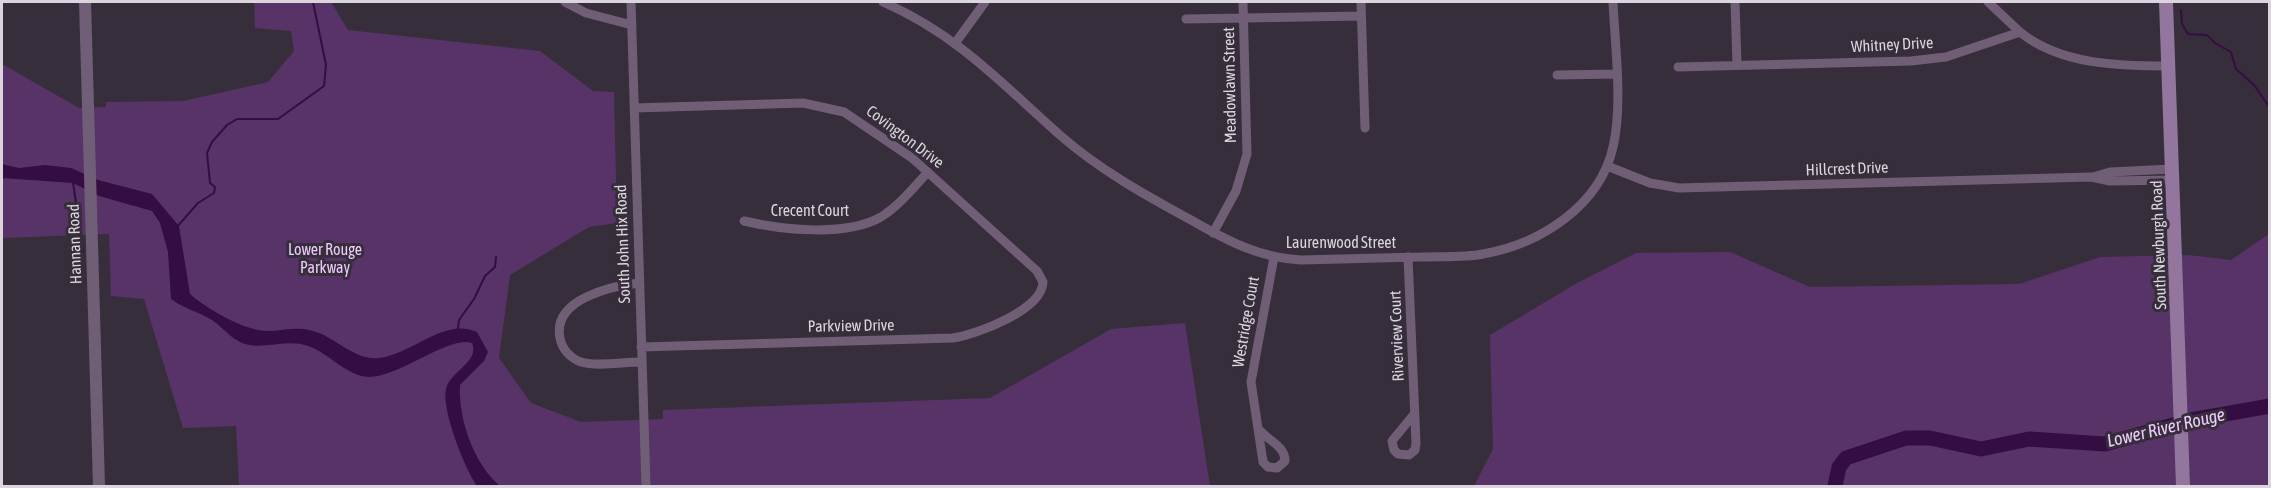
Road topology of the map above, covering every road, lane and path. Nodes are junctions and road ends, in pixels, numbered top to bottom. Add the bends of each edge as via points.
1 (85, 2) edge
2 (565, 2) edge
3 (631, 2) edge
4 (883, 2) edge
5 (985, 2) edge
6 (1243, 2) edge
7 (1361, 2) edge
8 (1613, 2) edge
9 (1735, 2) edge
10 (1988, 2) edge
11 (2166, 2) edge
12 (1361, 16) junction
13 (1186, 19) dead end
14 (1244, 20) junction
15 (632, 25) junction
16 (2020, 32) junction
17 (956, 42) junction
18 (1737, 65) junction
19 (2169, 66) junction
20 (1678, 68) dead end
21 (1616, 74) junction
22 (1557, 75) dead end
23 (634, 108) junction
24 (1365, 128) dead end
25 (1607, 166) junction
26 (928, 172) junction
27 (2173, 175) junction
28 (744, 221) dead end
29 (1214, 233) junction
30 (1274, 257) junction
31 (1408, 257) junction
32 (639, 283) junction
33 (1043, 286) joint
34 (641, 347) junction
35 (642, 362) junction
36 (1415, 413) dead end
37 (1257, 428) dead end
38 (99, 486) edge
39 (646, 486) edge
40 (2183, 486) edge

1 - 38 street, Hannan Road
2 - 15 street via 586,13
3 - 15 street, South John Hix Road
4 - 17 street, Laurenwood Street
5 - 17 street
6 - 14 street, Meadowlawn Street
7 - 12 street
8 - 21 street, Laurenwood Street
9 - 18 street
10 - 16 street
11 - 19 main road, South Newburgh Road
12 - 14 street
12 - 24 street
13 - 14 street
14 - 29 street, Meadowlawn Street via 1246,154 1236,191
15 - 23 street, South John Hix Road
16 - 18 street, Whitney Drive via 1946,57
16 - 19 street via 2053,50 2092,61
17 - 29 street, Laurenwood Street via 1085,155 1144,195
18 - 20 street, Whitney Drive
19 - 27 main road, South Newburgh Road
21 - 22 street
21 - 25 street, Laurenwood Street via 1616,133
23 - 26 street, Covington Drive via 803,103 825,106 861,121
23 - 32 street, South John Hix Road
25 - 27 street, Hillcrest Drive via 1650,183 1680,188 2091,177 2110,171
25 - 31 street, Laurenwood Street via 1576,210 1530,238 1483,254
26 - 28 street, Crecent Court via 893,208 859,226 782,228
26 - 33 street, Covington Drive via 1037,271
27 - 40 main road, South Newburgh Road
29 - 30 street, Laurenwood Street
30 - 31 street, Laurenwood Street
30 - 37 street, Westridge Court via 1252,375
31 - 36 street, Riverview Court
32 - 34 street, South John Hix Road
32 - 35 street via 610,286 589,295 566,314 559,333 566,351 580,362
33 - 34 street, Parkview Drive via 1029,306 979,332 953,338
34 - 35 street, South John Hix Road
35 - 39 street, South John Hix Road

